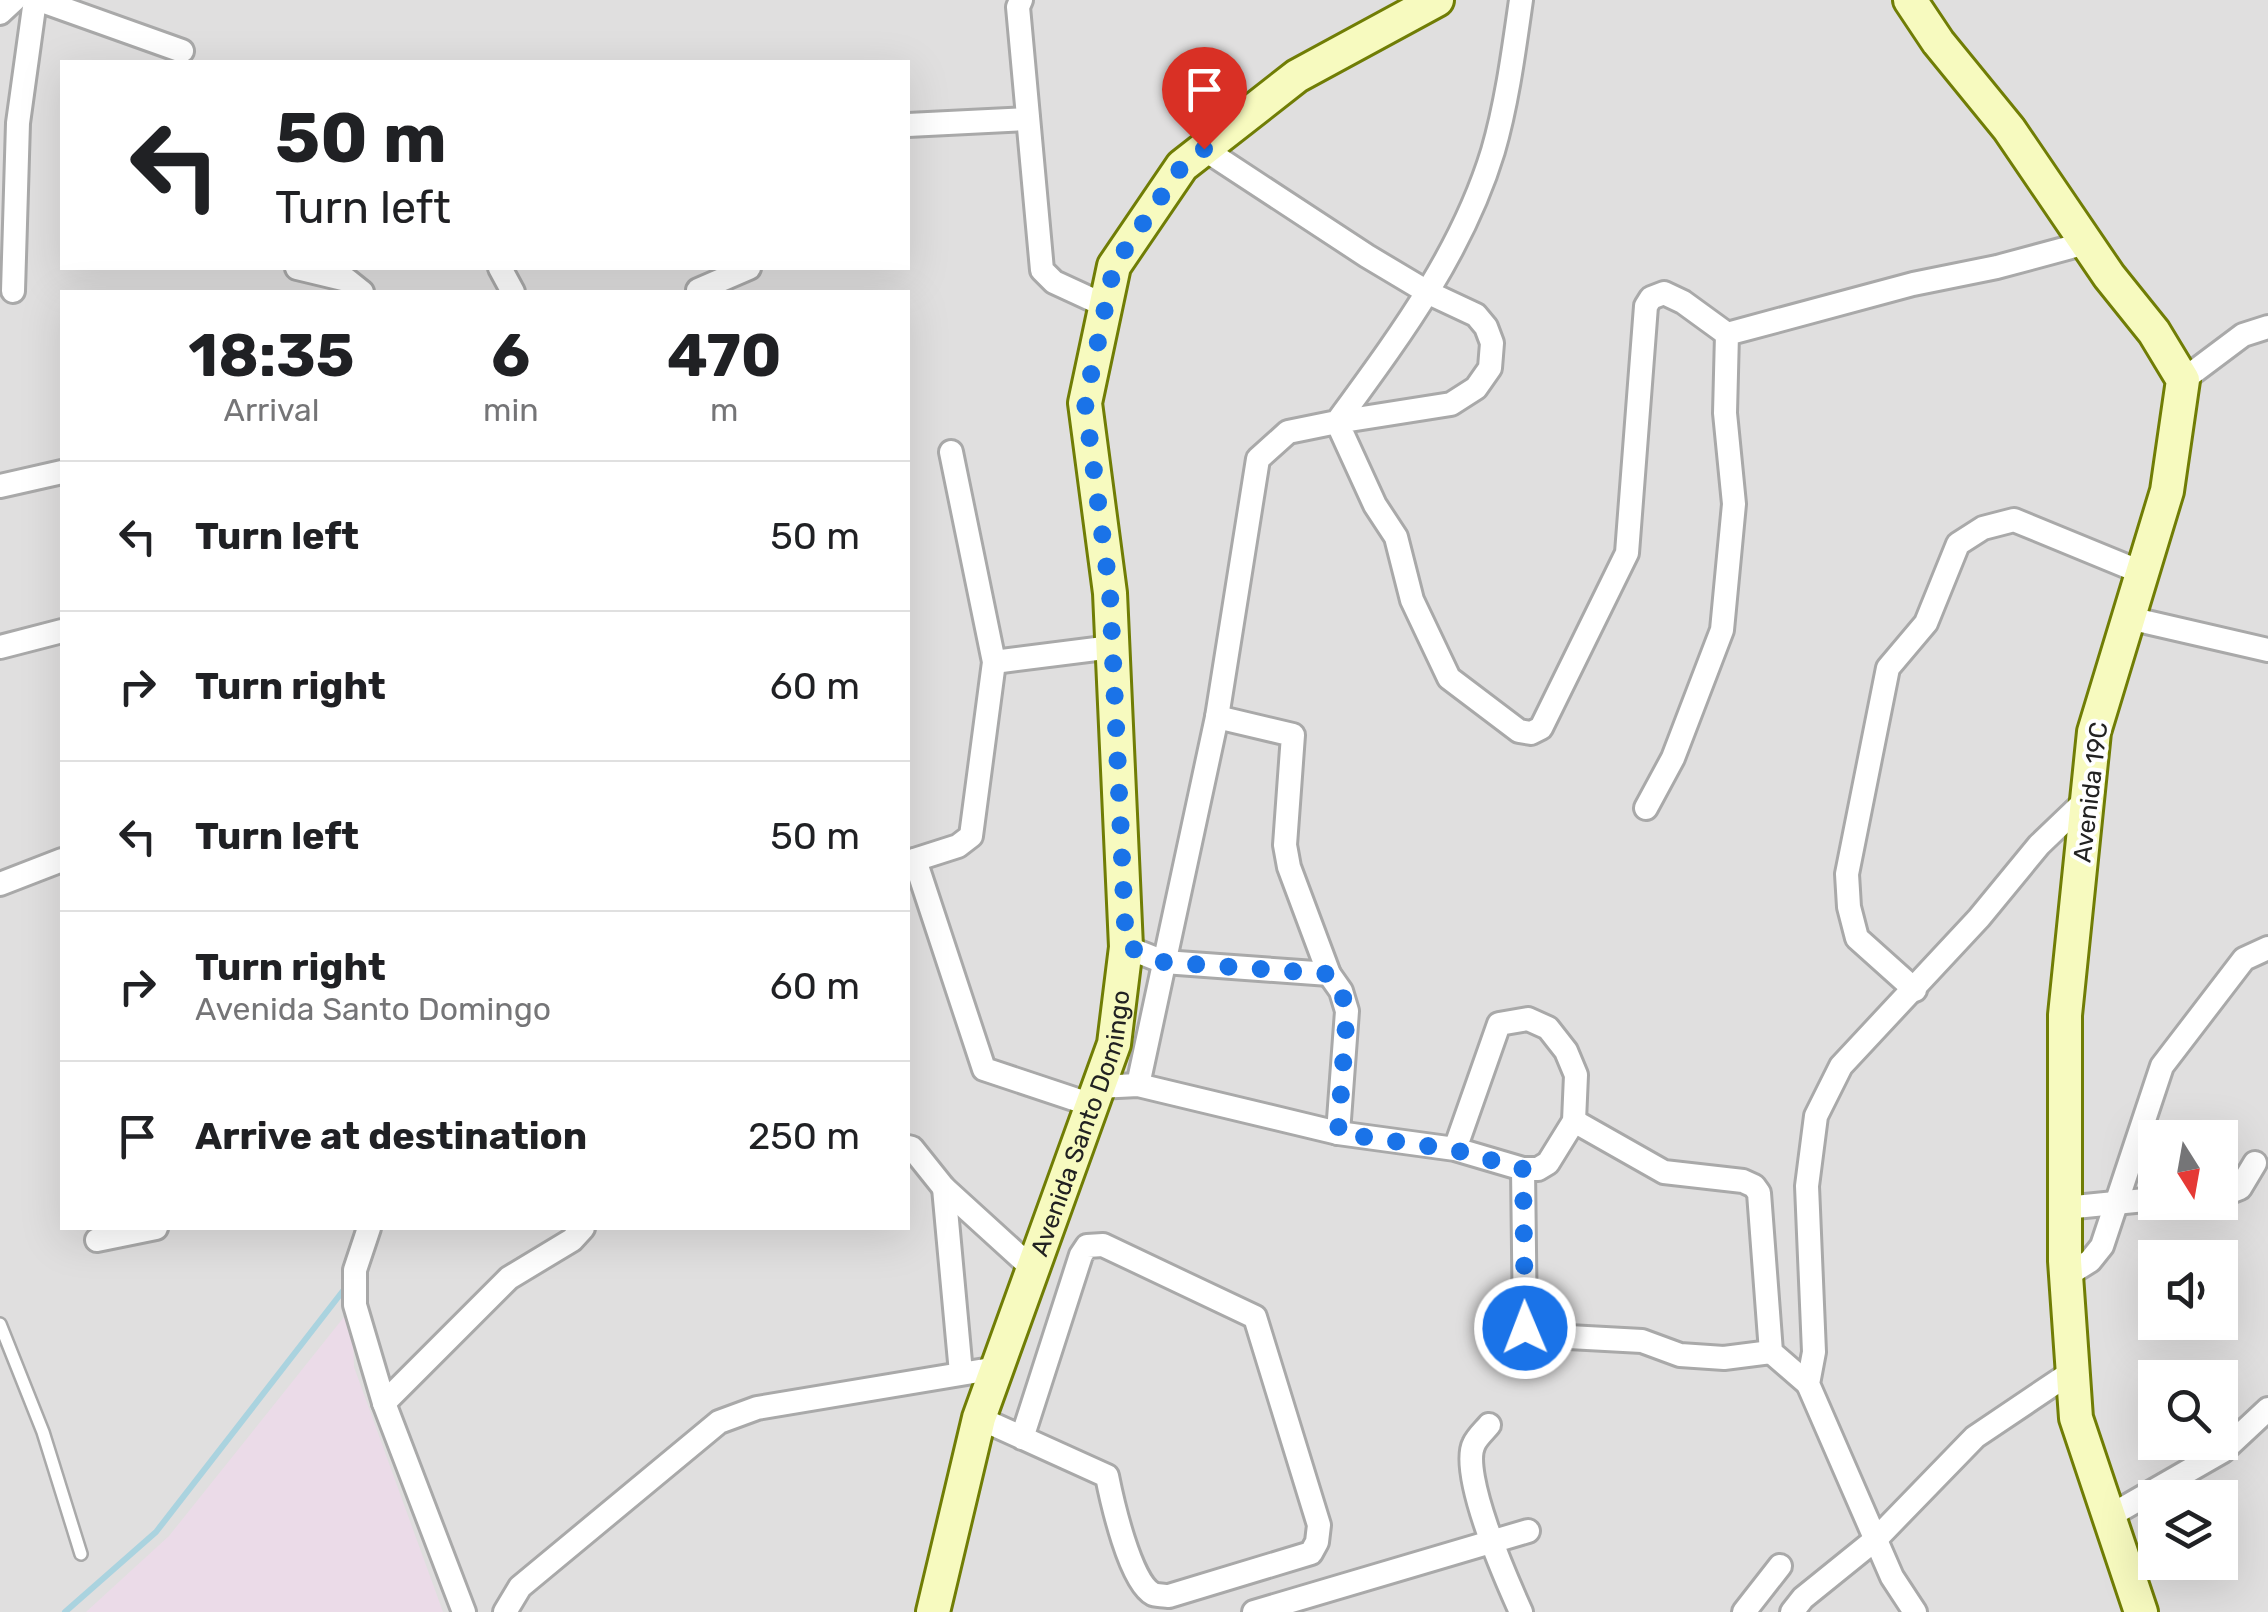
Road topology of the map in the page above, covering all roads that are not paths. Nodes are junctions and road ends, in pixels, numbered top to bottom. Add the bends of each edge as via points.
1 (14, 0) edge
2 (37, 0) edge
3 (1021, 0) edge
4 (1520, 0) edge
5 (1910, 0) edge
6 (1433, 1) edge
7 (0, 13) edge
8 (182, 51) dead end
9 (1028, 119) junction
10 (910, 126) edge
11 (1204, 149) junction
12 (2086, 242) junction
13 (305, 270) edge
14 (743, 270) edge
15 (360, 290) edge
16 (698, 290) dead end
17 (13, 291) dead end
18 (1429, 293) junction
19 (1106, 306) junction
20 (2268, 327) edge
21 (1727, 334) junction
22 (2183, 380) junction
23 (1337, 422) junction
24 (951, 452) dead end
25 (60, 472) edge
26 (0, 486) edge
27 (2142, 573) junction
28 (2129, 618) junction
29 (60, 632) edge
30 (0, 647) edge
31 (1112, 647) junction
32 (2268, 650) edge
33 (994, 662) junction
34 (1217, 717) junction
35 (2088, 799) junction
36 (1646, 808) dead end
37 (60, 861) edge
38 (911, 862) edge
39 (0, 884) edge
40 (1126, 946) junction
41 (2268, 948) edge
42 (1164, 962) junction
43 (1330, 974) junction
44 (1915, 990) junction
45 (1138, 1084) junction
46 (1095, 1096) junction
47 (1574, 1120) junction
48 (1338, 1133) junction
49 (910, 1148) edge
50 (1455, 1150) junction
51 (2255, 1162) dead end
52 (1523, 1169) junction
53 (944, 1188) junction
54 (2238, 1189) edge
55 (2138, 1199) edge
56 (2118, 1200) junction
57 (2065, 1208) junction
58 (146, 1230) edge
59 (368, 1230) edge
60 (581, 1230) edge
61 (97, 1240) dead end
62 (1033, 1269) junction
63 (2066, 1276) junction
64 (0, 1324) edge
65 (1771, 1352) junction
66 (997, 1368) junction
67 (2073, 1371) junction
68 (961, 1373) junction
69 (1808, 1384) junction
70 (384, 1404) junction
71 (2268, 1409) edge
72 (979, 1418) junction
73 (1489, 1425) dead end
74 (1022, 1438) junction
75 (2108, 1517) junction
76 (1528, 1531) dead end
77 (1876, 1539) junction
78 (1490, 1541) junction
79 (80, 1554) dead end
80 (1780, 1566) dead end
81 (464, 1612) edge
82 (505, 1612) edge
83 (933, 1612) edge
84 (1254, 1612) edge
85 (1521, 1612) edge
86 (1744, 1612) edge
87 (1792, 1612) edge
88 (1915, 1612) edge
89 (2141, 1612) edge

1 - 7 street
2 - 8 street
2 - 17 street via 18,124
3 - 9 street
4 - 18 street via 1493,151
5 - 12 street
6 - 11 street, Avenida Santo Domingo via 1297,76
9 - 10 street
9 - 19 street via 1042,270
11 - 18 street
11 - 19 street, Avenida Santo Domingo via 1182,166 1114,266
12 - 21 street
12 - 22 street
13 - 15 street via 347,280
14 - 16 street
18 - 23 street
18 - 23 street via 1476,314 1486,327 1490,368 1476,388 1451,404
19 - 31 street, Avenida Santo Domingo via 1085,403
20 - 22 street via 2243,335
21 - 23 street via 1664,294 1646,306 1627,553 1540,728 1531,733 1518,732 1449,678 1412,600 1396,537
21 - 36 street via 1725,413 1734,504 1722,630 1673,758
22 - 27 street, Avenida 19C via 2167,492
23 - 34 street via 1288,432 1258,459
24 - 33 street
25 - 26 street
27 - 28 street, Avenida 19C
27 - 44 street via 2014,520 1984,528 1958,544 1926,623 1888,668 1847,874 1848,907 1857,938
28 - 32 street
28 - 35 street, Avenida 19C via 2094,732
29 - 30 street
31 - 33 street
31 - 40 street, Avenida Santo Domingo
33 - 38 street via 971,836
34 - 42 street
34 - 43 street via 1292,735 1284,845
35 - 44 street via 2038,845
35 - 57 street, Avenida 19C via 2066,1015
37 - 39 street
38 - 46 street via 984,1068
40 - 42 street
40 - 46 street, Avenida Santo Domingo via 1114,1044
41 - 56 street via 2244,959 2162,1066
42 - 43 street
42 - 45 street
43 - 48 street via 1347,1011
44 - 69 street via 1841,1066 1816,1116 1807,1186 1814,1352
45 - 46 street
45 - 48 street
46 - 62 street, Avenida Santo Domingo
47 - 50 street via 1576,1076 1566,1051 1548,1028 1512,1020 1500,1024
47 - 52 street via 1548,1163
47 - 65 street via 1664,1172 1754,1186
48 - 50 street
49 - 53 street
50 - 52 street
51 - 54 street
52 - 65 street via 1525,1328 1532,1335 1642,1341 1680,1355
53 - 62 street
53 - 68 street
55 - 56 street
56 - 57 street
56 - 63 street via 2102,1246
57 - 63 street, Avenida 19C
58 - 61 street
59 - 70 street via 355,1270 355,1305
60 - 70 street via 509,1278
62 - 66 street, Avenida Santo Domingo
63 - 67 street, Avenida 19C
64 - 79 lane via 43,1432
65 - 69 street
66 - 68 street
66 - 72 street, Avenida Santo Domingo
67 - 75 street, Avenida 19C via 2076,1418
67 - 77 street via 1975,1437
68 - 82 street via 757,1408 718,1422 520,1588
69 - 77 street
70 - 81 street
71 - 75 street via 2223,1451
72 - 74 street
72 - 83 street, Avenida Santo Domingo
73 - 78 street via 1472,1445 1471,1466
74 - 74 street via 1106,1476 1116,1526 1154,1595 1311,1553 1317,1542 1319,1525 1255,1317 1103,1244 1087,1246 1081,1255
75 - 89 street, Avenida 19C
76 - 78 street
77 - 87 street
77 - 88 street
78 - 84 street
78 - 85 street
80 - 86 street

